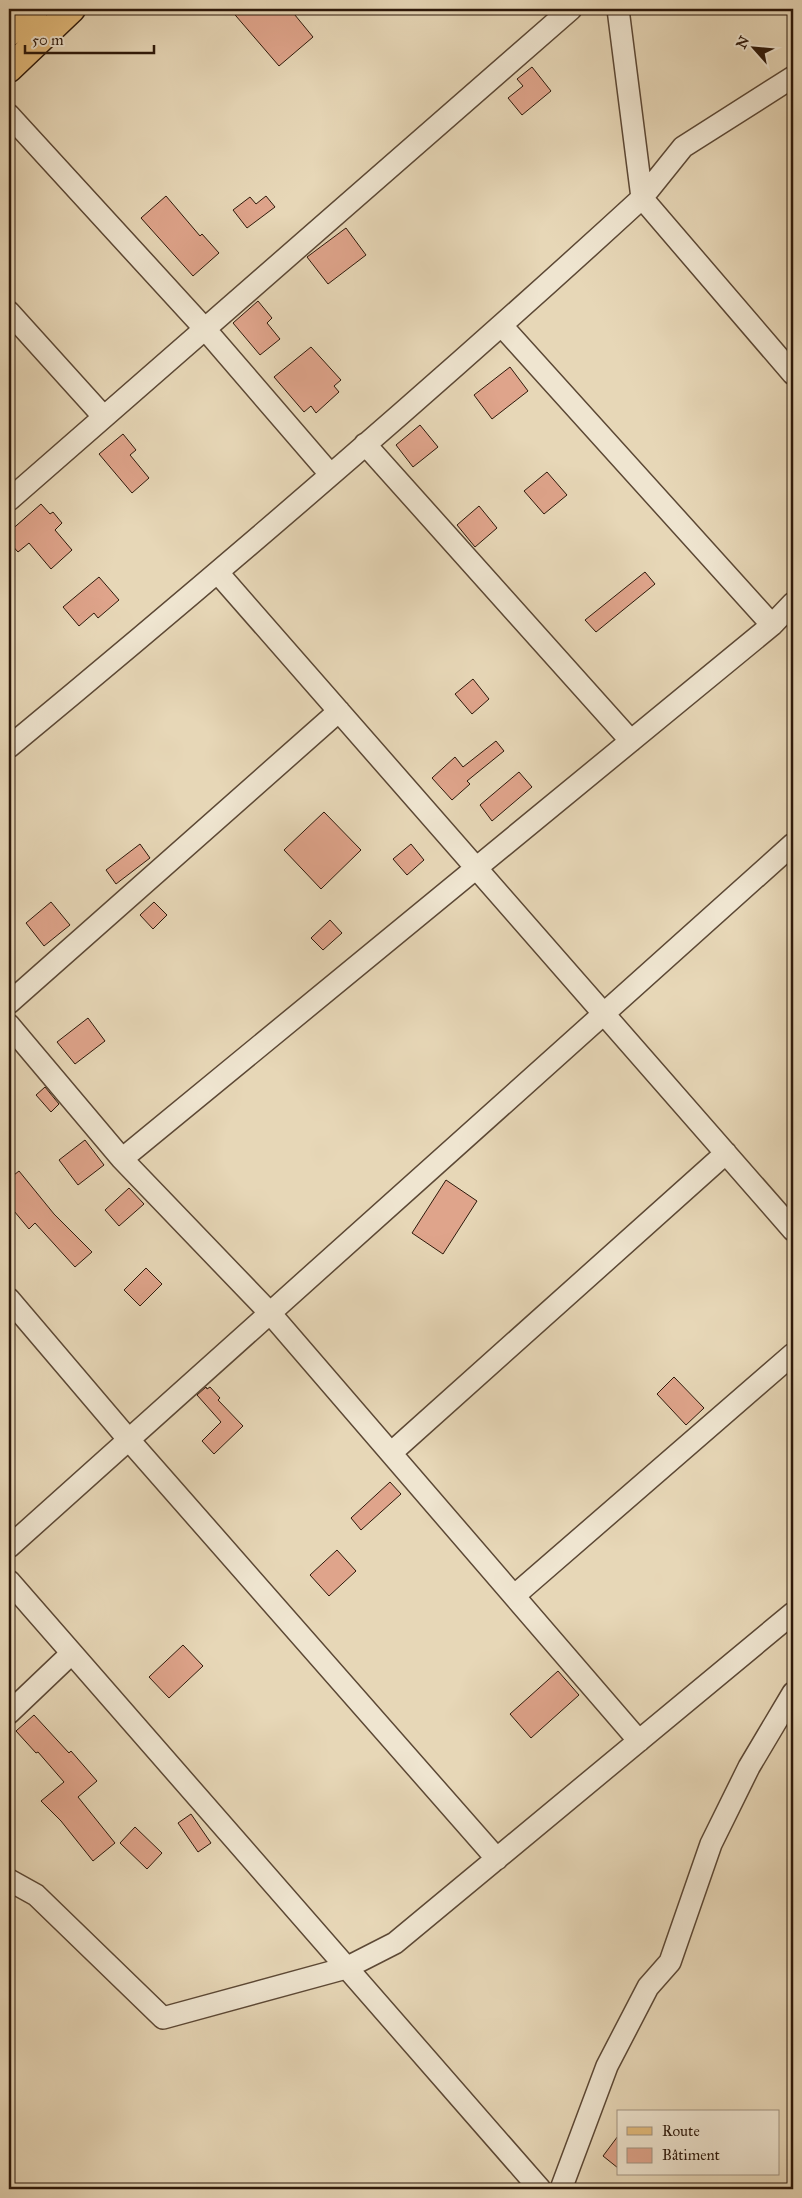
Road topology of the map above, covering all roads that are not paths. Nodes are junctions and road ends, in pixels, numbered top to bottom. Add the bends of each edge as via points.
1 (35, 9) edge
2 (72, 9) edge
3 (571, 9) edge
4 (618, 9) edge
5 (9, 33) edge
6 (9, 69) edge
7 (793, 77) edge
8 (9, 115) edge
9 (642, 198) junction
10 (9, 312) edge
11 (502, 326) junction
12 (205, 328) junction
13 (789, 360) edge
14 (103, 416) junction
15 (365, 444) junction
16 (330, 474) junction
17 (9, 500) edge
18 (218, 573) junction
19 (793, 603) edge
20 (772, 625) junction
21 (339, 711) junction
22 (631, 741) junction
23 (9, 748) edge
24 (793, 844) edge
25 (477, 867) junction
26 (9, 1004) edge
27 (604, 1014) junction
28 (9, 1025) edge
29 (726, 1153) junction
30 (122, 1159) junction
31 (793, 1230) edge
32 (9, 1299) edge
33 (270, 1313) junction
34 (793, 1354) edge
35 (129, 1440) junction
36 (391, 1453) junction
37 (9, 1547) edge
38 (9, 1581) edge
39 (514, 1596) junction
40 (793, 1613) edge
41 (72, 1653) junction
42 (793, 1692) edge
43 (9, 1713) edge
44 (639, 1741) junction
45 (497, 1859) junction
46 (9, 1880) edge
47 (346, 1968) junction
48 (540, 2189) edge
49 (561, 2189) edge

1 - 5 main road
2 - 6 main road
3 - 12 street
4 - 9 street
7 - 9 street via 683,147
8 - 12 street
9 - 11 street
9 - 13 street
10 - 14 street
11 - 15 street
11 - 20 street
12 - 14 street
12 - 16 street
14 - 17 street
15 - 16 street
15 - 22 street
16 - 18 street
18 - 21 street
18 - 23 street
19 - 20 street
20 - 22 street
21 - 25 street
21 - 26 street
22 - 25 street
24 - 27 street
25 - 27 street
25 - 30 street
27 - 29 street
27 - 33 street
28 - 30 street
29 - 31 street
29 - 36 street
30 - 33 street
32 - 35 street
33 - 35 street
33 - 36 street
34 - 39 street
35 - 37 street
35 - 45 street
36 - 39 street
38 - 41 street
39 - 44 street
40 - 44 street
41 - 43 street
41 - 47 street
42 - 49 street via 749,1767 711,1844 670,1962 648,1987 607,2066
44 - 45 street
45 - 47 street via 395,1943
46 - 47 street via 36,1895 163,2018
47 - 48 street

